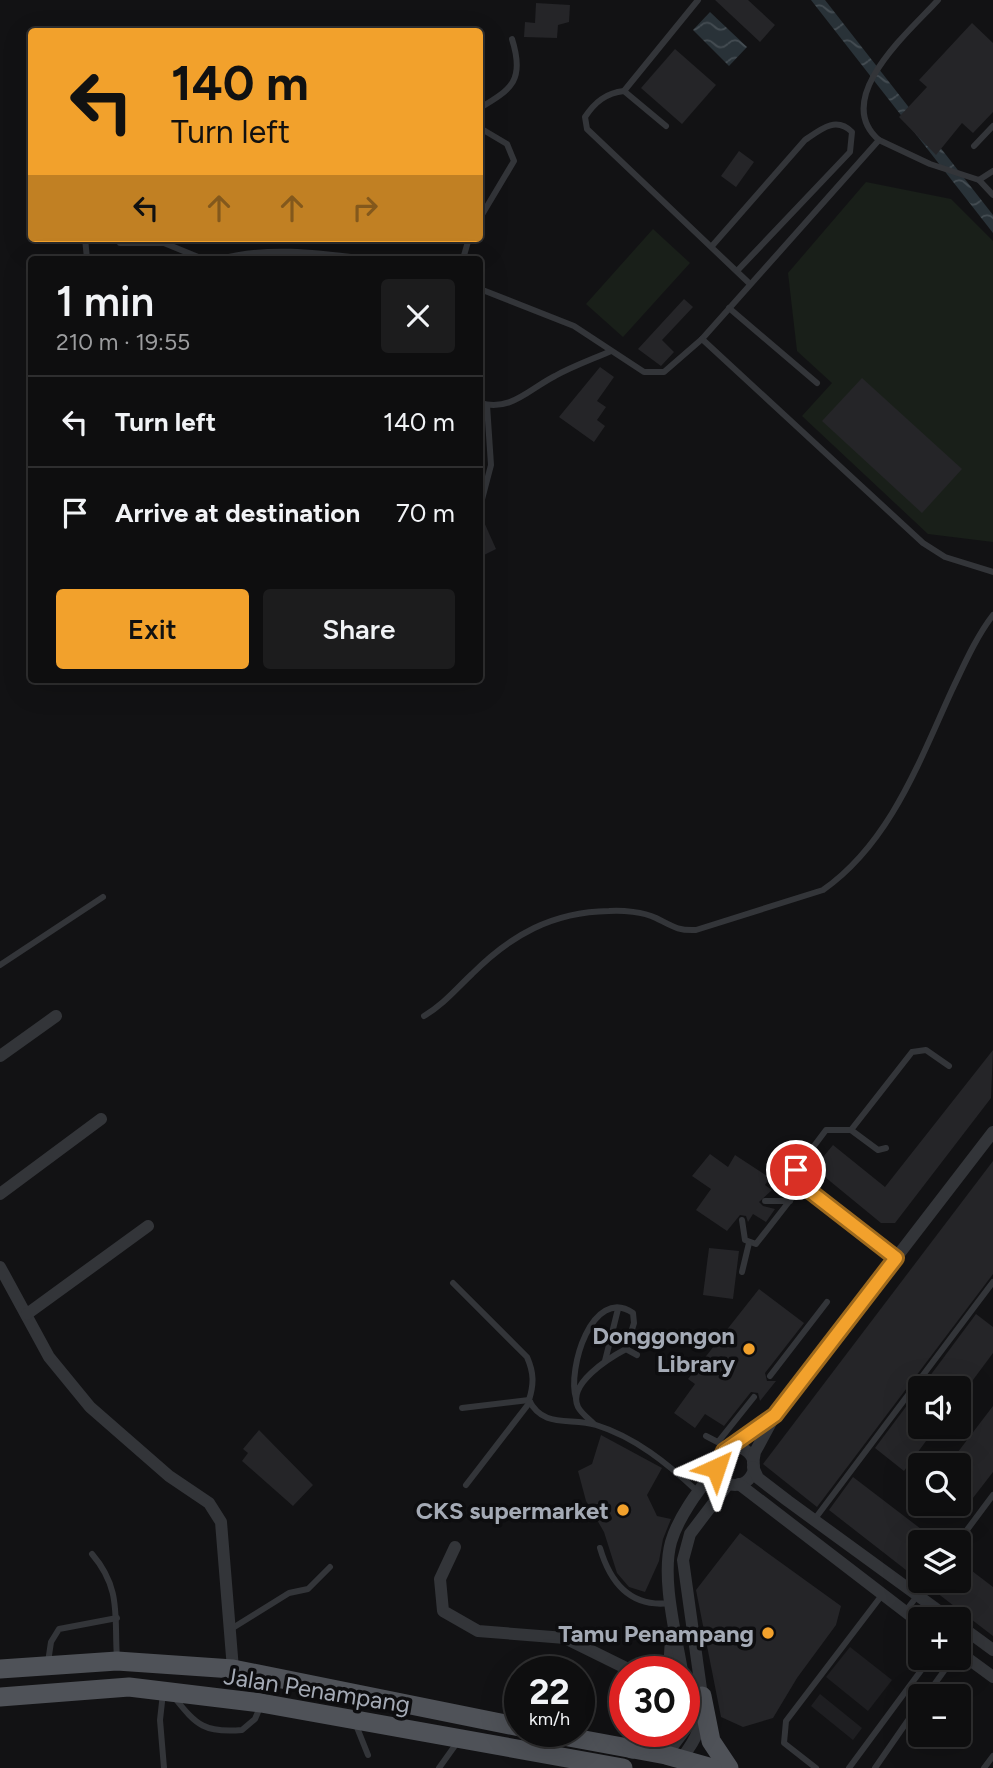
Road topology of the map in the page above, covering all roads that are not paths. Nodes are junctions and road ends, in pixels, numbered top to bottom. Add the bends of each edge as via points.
1 (698, 0) edge
2 (938, 0) edge
3 (512, 39) dead end
4 (624, 91) junction
5 (483, 107) edge
6 (666, 126) dead end
7 (993, 126) edge
8 (483, 130) edge
9 (879, 140) junction
10 (974, 146) dead end
11 (993, 171) edge
12 (979, 180) junction
13 (993, 195) edge
14 (483, 213) edge
15 (120, 243) dead end
16 (712, 246) junction
17 (196, 256) edge
18 (230, 256) edge
19 (342, 256) edge
20 (737, 271) junction
21 (750, 284) junction
22 (483, 290) edge
23 (729, 308) junction
24 (702, 339) junction
25 (611, 351) junction
26 (817, 383) dead end
27 (483, 404) edge
28 (483, 496) edge
29 (993, 572) edge
30 (993, 615) edge
31 (103, 897) dead end
32 (0, 965) edge
33 (56, 1016) dead end
34 (424, 1016) dead end
35 (0, 1056) edge
36 (949, 1066) dead end
37 (101, 1119) dead end
38 (851, 1130) junction
39 (993, 1132) edge
40 (886, 1148) dead end
41 (802, 1185) junction
42 (0, 1194) edge
43 (765, 1201) dead end
44 (791, 1201) junction
45 (743, 1220) dead end
46 (148, 1227) dead end
47 (749, 1243) junction
48 (896, 1258) junction
49 (0, 1267) edge
50 (742, 1272) dead end
51 (993, 1282) edge
52 (453, 1283) dead end
53 (4, 1287) edge
54 (827, 1302) dead end
55 (618, 1309) junction
56 (27, 1314) junction
57 (625, 1349) junction
58 (638, 1355) dead end
59 (605, 1361) junction
60 (770, 1376) dead end
61 (754, 1396) dead end
62 (576, 1398) junction
63 (529, 1401) junction
64 (462, 1408) dead end
65 (775, 1415) junction
66 (594, 1424) junction
67 (706, 1436) dead end
68 (724, 1445) junction
69 (753, 1465) junction
70 (716, 1468) junction
71 (734, 1484) junction
72 (466, 1485) dead end
73 (698, 1492) junction
74 (993, 1494) edge
75 (814, 1520) junction
76 (967, 1530) edge
77 (455, 1547) dead end
78 (600, 1548) dead end
79 (92, 1554) dead end
80 (330, 1567) dead end
81 (882, 1595) junction
82 (918, 1595) junction
83 (668, 1603) junction
84 (934, 1607) edge
85 (905, 1612) junction
86 (908, 1614) edge
87 (117, 1618) junction
88 (231, 1629) junction
89 (971, 1634) edge
90 (993, 1650) edge
91 (670, 1656) edge
92 (679, 1656) edge
93 (687, 1656) edge
94 (609, 1660) edge
95 (117, 1661) junction
96 (971, 1661) edge
97 (48, 1664) junction
98 (0, 1669) edge
99 (233, 1669) junction
100 (922, 1670) edge
101 (993, 1677) edge
102 (167, 1692) junction
103 (0, 1697) edge
104 (261, 1703) junction
105 (355, 1719) junction
106 (700, 1719) edge
107 (908, 1720) edge
108 (504, 1724) edge
109 (460, 1739) junction
110 (586, 1747) edge
111 (638, 1747) edge
112 (677, 1747) edge
113 (683, 1747) edge
114 (527, 1749) junction
115 (368, 1755) dead end
116 (614, 1756) edge
117 (993, 1756) edge
118 (673, 1757) junction
119 (853, 1767) edge
120 (164, 1768) edge
121 (439, 1768) edge
122 (572, 1768) edge
123 (712, 1768) edge
124 (729, 1768) edge
125 (816, 1768) edge
126 (875, 1768) edge
127 (984, 1768) edge

1 - 4 lane
2 - 9 lane via 877,67 866,88 866,118
3 - 5 lane via 516,66 511,86 497,101
4 - 6 lane
4 - 16 lane via 594,104 585,117 587,129
7 - 10 lane
8 - 14 lane via 507,144 514,161
9 - 12 lane
9 - 21 lane
11 - 12 lane
12 - 13 lane
15 - 17 lane via 164,243
16 - 20 lane
16 - 20 lane via 805,140 835,123 852,132 850,152
18 - 19 lane via 307,252
20 - 21 lane
21 - 23 lane
22 - 25 lane via 574,326
23 - 24 lane
23 - 26 lane
24 - 25 lane via 664,372 654,374
24 - 29 lane via 923,543 945,557
25 - 27 lane via 553,376 514,402
27 - 28 lane via 491,466
30 - 34 lane via 892,814 862,858 823,890 696,930 680,930 656,918 610,910 537,924 499,949 452,997
31 - 32 lane
33 - 35 street
36 - 38 lane via 926,1050 912,1052
37 - 42 street
38 - 40 lane via 878,1150
38 - 41 lane via 821,1132 796,1170
39 - 48 street
41 - 44 lane
41 - 48 lane
43 - 44 lane
44 - 47 lane via 763,1237
45 - 47 lane via 744,1240
46 - 56 street
47 - 50 lane
48 - 65 street
49 - 53 street
51 - 75 lane
52 - 63 lane via 527,1357 534,1385
53 - 56 street
54 - 60 lane
55 - 57 lane via 630,1310 634,1318
55 - 59 lane
55 - 62 lane via 602,1312 590,1324 573,1371
56 - 88 street via 48,1357 90,1407 215,1510 221,1522
57 - 58 lane
57 - 59 lane
59 - 62 lane via 579,1387
61 - 68 lane
62 - 66 lane via 579,1409
63 - 64 lane
63 - 66 lane via 549,1420
63 - 72 lane
65 - 68 street
65 - 69 street
66 - 73 lane via 667,1463
67 - 68 lane
68 - 69 street via 746,1451
68 - 70 street
69 - 71 street via 749,1478
69 - 75 street via 758,1478
70 - 71 street via 720,1478
70 - 73 street
71 - 73 street
71 - 81 street
71 - 93 street via 690,1534 683,1560
73 - 83 street via 671,1542
74 - 76 lane
75 - 82 street
77 - 94 street via 440,1578 443,1611 478,1631 565,1638
78 - 83 lane via 618,1586 635,1598
79 - 87 lane via 107,1572
80 - 88 lane via 309,1589 289,1593
81 - 85 street
81 - 125 lane via 786,1721 784,1743
82 - 84 street
82 - 85 lane
83 - 91 street
83 - 92 street
85 - 86 street
87 - 95 lane
87 - 97 lane via 59,1629 51,1642
88 - 99 street
89 - 90 street
95 - 97 main road, Jalan Penampang
95 - 99 main road, Jalan Penampang
96 - 101 street
97 - 98 main road, Jalan Penampang
99 - 108 main road, Jalan Penampang
100 - 119 lane
102 - 103 main road, Jalan Penampang via 129,1687
102 - 104 main road, Jalan Penampang
102 - 104 lane via 208,1730 242,1730 255,1719
102 - 120 lane via 160,1720
104 - 105 main road, Jalan Penampang
105 - 109 main road, Jalan Penampang
105 - 115 lane
106 - 124 main road
107 - 126 lane
109 - 114 main road, Jalan Penampang
109 - 121 lane
110 - 116 main road, Jalan Penampang
111 - 116 main road
112 - 118 street
113 - 118 street
114 - 116 main road, Jalan Penampang
114 - 122 main road
116 - 118 main road, Jalan Penampang
117 - 127 lane
118 - 123 main road, Jalan Penampang

